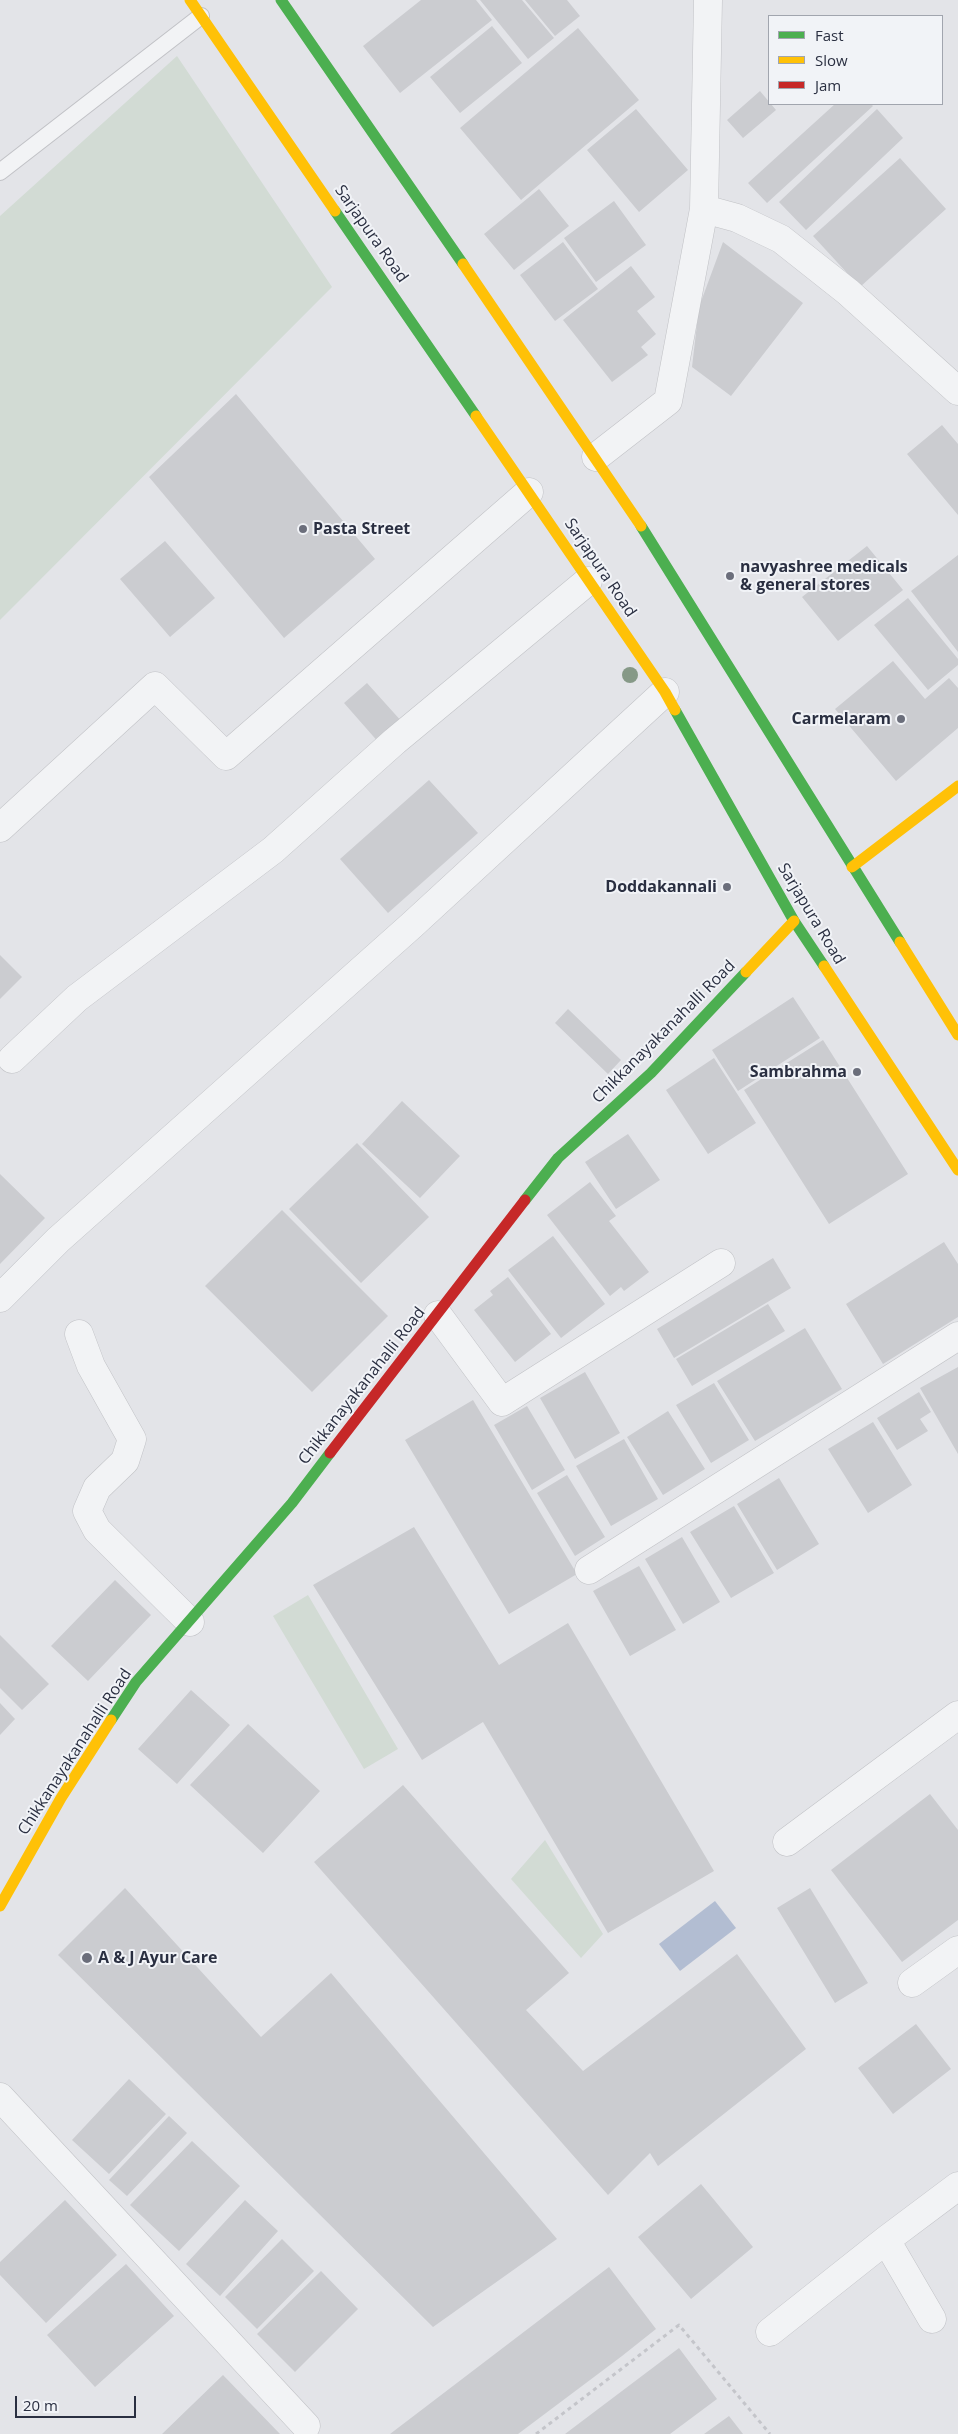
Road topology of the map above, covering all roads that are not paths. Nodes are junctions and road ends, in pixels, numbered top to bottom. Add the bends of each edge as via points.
1 (190, 0) edge
2 (281, 0) edge
3 (708, 0) edge
4 (201, 16) junction
5 (0, 172) edge
6 (704, 210) junction
7 (958, 391) edge
8 (596, 456) junction
9 (529, 492) junction
10 (588, 581) junction
11 (665, 692) junction
12 (958, 786) edge
13 (0, 828) edge
14 (852, 867) junction
15 (794, 921) junction
16 (958, 1035) edge
17 (12, 1059) dead end
18 (958, 1170) edge
19 (721, 1263) dead end
20 (0, 1298) edge
21 (438, 1315) junction
22 (79, 1334) dead end
23 (958, 1336) edge
24 (589, 1570) dead end
25 (190, 1622) junction
26 (958, 1715) edge
27 (787, 1842) dead end
28 (0, 1906) edge
29 (958, 1950) edge
30 (912, 1983) dead end
31 (0, 2098) edge
32 (958, 2186) edge
33 (886, 2240) junction
34 (932, 2319) dead end
35 (770, 2332) dead end
36 (306, 2426) dead end

1 - 4 main road, Sarjapura Road
2 - 8 main road
3 - 6 street
4 - 5 lane
4 - 9 main road, Sarjapura Road
6 - 7 street via 737,218 781,239 848,292
6 - 8 street via 668,400
8 - 14 main road
9 - 10 main road, Sarjapura Road
9 - 13 street via 226,756 155,686
10 - 11 main road, Sarjapura Road
10 - 17 street via 395,740 273,850 77,998
11 - 15 main road, Sarjapura Road
11 - 20 street via 412,925 58,1240
12 - 14 main road
14 - 16 main road
15 - 18 main road, Sarjapura Road
15 - 21 main road, Chikkanayakanahalli Road via 651,1073 558,1158
19 - 21 street via 502,1402
21 - 25 main road, Chikkanayakanahalli Road via 292,1503
22 - 25 street via 91,1366 132,1439 125,1462 97,1488 87,1511 97,1530
23 - 24 street
25 - 28 main road, Chikkanayakanahalli Road via 136,1682 61,1798
26 - 27 street
29 - 30 street
31 - 36 street
32 - 33 street
33 - 34 street
33 - 35 street

